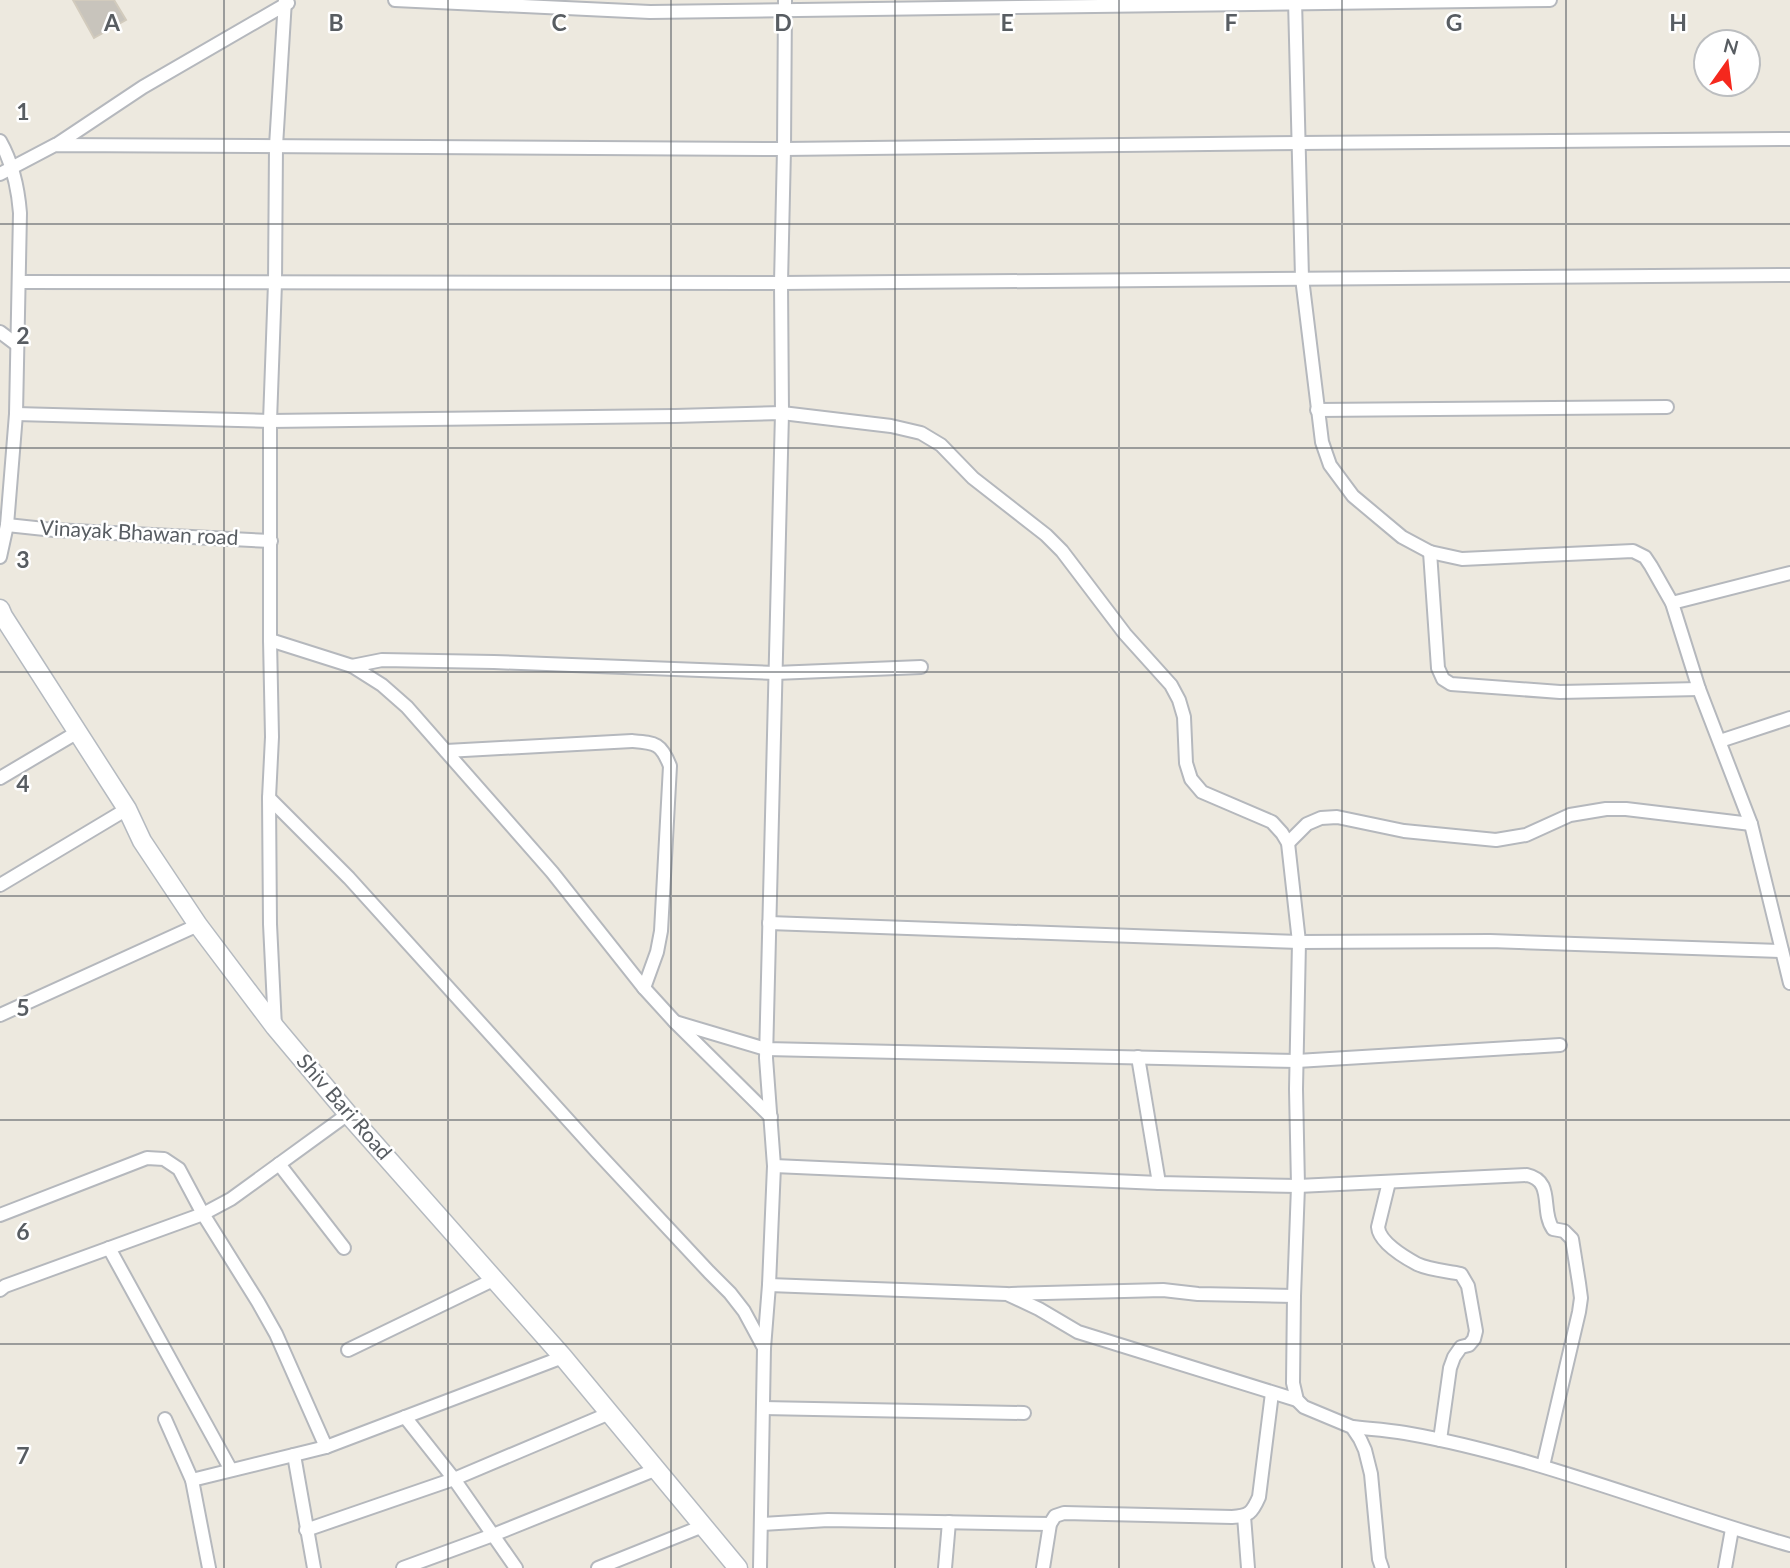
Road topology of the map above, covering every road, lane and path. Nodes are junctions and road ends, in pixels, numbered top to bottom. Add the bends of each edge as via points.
1 (396, 0) edge
2 (1550, 0) edge
3 (288, 2) edge
4 (1295, 2) edge
5 (785, 5) edge
6 (651, 6) edge
7 (1790, 139) edge
8 (0, 141) edge
9 (1300, 143) junction
10 (55, 145) junction
11 (276, 146) junction
12 (784, 149) junction
13 (12, 167) junction
14 (0, 174) edge
15 (1790, 275) edge
16 (1302, 278) junction
17 (20, 282) junction
18 (275, 283) junction
19 (781, 283) junction
20 (0, 332) edge
21 (16, 344) junction
22 (1667, 407) dead end
23 (1317, 410) junction
24 (782, 413) junction
25 (16, 414) junction
26 (270, 421) junction
27 (7, 525) junction
28 (271, 541) junction
29 (1430, 552) junction
30 (0, 557) edge
31 (1790, 573) edge
32 (1672, 603) junction
33 (1, 614) edge
34 (270, 639) junction
35 (352, 666) junction
36 (921, 667) dead end
37 (775, 673) junction
38 (1699, 689) junction
39 (1790, 719) edge
40 (76, 733) junction
41 (1720, 741) junction
42 (446, 751) junction
43 (0, 778) edge
44 (269, 798) junction
45 (127, 809) junction
46 (1751, 824) junction
47 (1288, 843) junction
48 (0, 885) edge
49 (769, 923) junction
50 (198, 925) junction
51 (1299, 942) junction
52 (1782, 951) junction
53 (1790, 983) edge
54 (644, 988) junction
55 (0, 1015) edge
56 (675, 1022) junction
57 (275, 1027) junction
58 (1560, 1045) dead end
59 (766, 1049) junction
60 (1138, 1057) junction
61 (1297, 1060) junction
62 (348, 1114) junction
63 (771, 1117) junction
64 (279, 1164) junction
65 (774, 1167) junction
66 (1389, 1182) junction
67 (1159, 1184) junction
68 (1298, 1186) junction
69 (203, 1214) junction
70 (0, 1215) edge
71 (109, 1248) junction
72 (344, 1248) dead end
73 (495, 1279) junction
74 (769, 1285) junction
75 (0, 1290) edge
76 (1007, 1294) junction
77 (1294, 1296) junction
78 (764, 1348) junction
79 (348, 1350) dead end
80 (563, 1357) junction
81 (1272, 1393) junction
82 (1297, 1400) junction
83 (763, 1408) junction
84 (610, 1413) junction
85 (1024, 1413) dead end
86 (405, 1417) junction
87 (165, 1419) dead end
88 (1352, 1427) junction
89 (1440, 1440) junction
90 (326, 1447) junction
91 (294, 1455) junction
92 (1543, 1466) junction
93 (657, 1469) junction
94 (231, 1470) junction
95 (454, 1479) junction
96 (192, 1480) junction
97 (1244, 1517) junction
98 (949, 1522) junction
99 (762, 1524) junction
100 (1050, 1524) junction
101 (703, 1527) junction
102 (1732, 1529) junction
103 (306, 1530) junction
104 (493, 1535) junction
105 (1790, 1545) edge
106 (209, 1568) edge
107 (314, 1568) edge
108 (403, 1568) edge
109 (516, 1568) edge
110 (598, 1568) edge
111 (738, 1568) edge
112 (760, 1568) edge
113 (945, 1568) edge
114 (1044, 1568) edge
115 (1248, 1568) edge
116 (1382, 1568) edge
117 (1725, 1568) edge

1 - 6 street
2 - 4 street
3 - 10 street
3 - 11 street
4 - 5 street
4 - 9 street
5 - 6 street
5 - 12 street
7 - 9 street
8 - 13 street
9 - 12 street
9 - 16 street
10 - 11 street
10 - 13 street
11 - 12 street
11 - 18 street
12 - 19 street
13 - 14 street
13 - 17 street via 19,190
15 - 16 street
16 - 19 street
16 - 23 street
17 - 18 street
17 - 21 street
18 - 19 street
18 - 26 street
19 - 24 street
20 - 21 street
21 - 25 street
22 - 23 street
23 - 29 street via 1322,442 1341,482 1402,537
24 - 26 street
24 - 37 street
24 - 47 street via 891,426 921,433 941,445 973,478 1062,551 1125,634 1171,685 1184,717 1186,763 1202,792 1272,822
25 - 26 street
25 - 27 street
26 - 28 street
27 - 28 street, Vinayak Bhawan road
27 - 30 street
28 - 34 street
29 - 32 street via 1462,559 1633,551 1651,566
29 - 38 street via 1438,668 1451,684 1560,692
31 - 32 street
32 - 38 street
33 - 40 street, Shiv Bari Road
34 - 35 street
34 - 44 street
35 - 37 street via 382,660
35 - 42 street via 407,707
36 - 37 street
37 - 49 street
38 - 41 street
39 - 41 street
40 - 43 street
40 - 45 street, Shiv Bari Road
41 - 46 street
42 - 54 street
42 - 54 street via 632,741 654,743 664,752 670,766 661,931
44 - 57 street
44 - 78 street via 349,878 730,1293
45 - 48 street
45 - 50 street, Shiv Bari Road via 142,841
46 - 47 street via 1606,809 1570,815 1526,835 1496,840 1404,831 1337,817 1307,824
46 - 52 street
47 - 51 street
49 - 51 street
49 - 59 street
50 - 55 street
50 - 57 street, Shiv Bari Road
51 - 52 street via 1490,942
51 - 61 street
52 - 53 street
54 - 56 street
56 - 59 street
56 - 63 street
57 - 62 street, Shiv Bari Road
58 - 61 street
59 - 60 street
59 - 63 street
60 - 61 street
60 - 67 street
61 - 68 street
62 - 64 street
62 - 73 street, Shiv Bari Road
63 - 65 street
64 - 69 street
64 - 72 street
65 - 67 street
65 - 74 street
66 - 68 street
66 - 89 street via 1378,1227 1384,1242 1418,1264 1461,1274 1468,1286 1476,1331 1450,1368
66 - 92 street via 1535,1176 1544,1189 1549,1224 1572,1239 1581,1298
67 - 68 street
68 - 77 street
69 - 70 street via 179,1169 164,1159 147,1157
69 - 71 street
69 - 90 street via 276,1334
71 - 75 street
71 - 94 street
73 - 79 street
73 - 80 street, Shiv Bari Road
74 - 76 street
74 - 78 street
76 - 77 street via 1163,1290
76 - 81 street via 1078,1332
77 - 82 street
78 - 83 street
80 - 84 street, Shiv Bari Road
80 - 86 street
81 - 82 street
81 - 97 street via 1259,1497 1254,1510
82 - 88 street via 1314,1413
83 - 85 street
83 - 99 street
84 - 93 street, Shiv Bari Road
84 - 95 street
86 - 90 street
86 - 95 street
87 - 96 street
88 - 89 street
88 - 116 street via 1366,1450
89 - 92 street
90 - 91 street
91 - 94 street
91 - 103 street
92 - 102 street
93 - 101 street, Shiv Bari Road
93 - 104 street
94 - 96 street
95 - 103 street
95 - 104 street
96 - 106 street
97 - 100 street via 1064,1513
97 - 115 street
98 - 99 street
98 - 100 street
98 - 113 street
99 - 112 street
100 - 114 street
101 - 110 street
101 - 111 street, Shiv Bari Road
102 - 105 street
102 - 117 street
103 - 107 street
104 - 108 street
104 - 109 street

